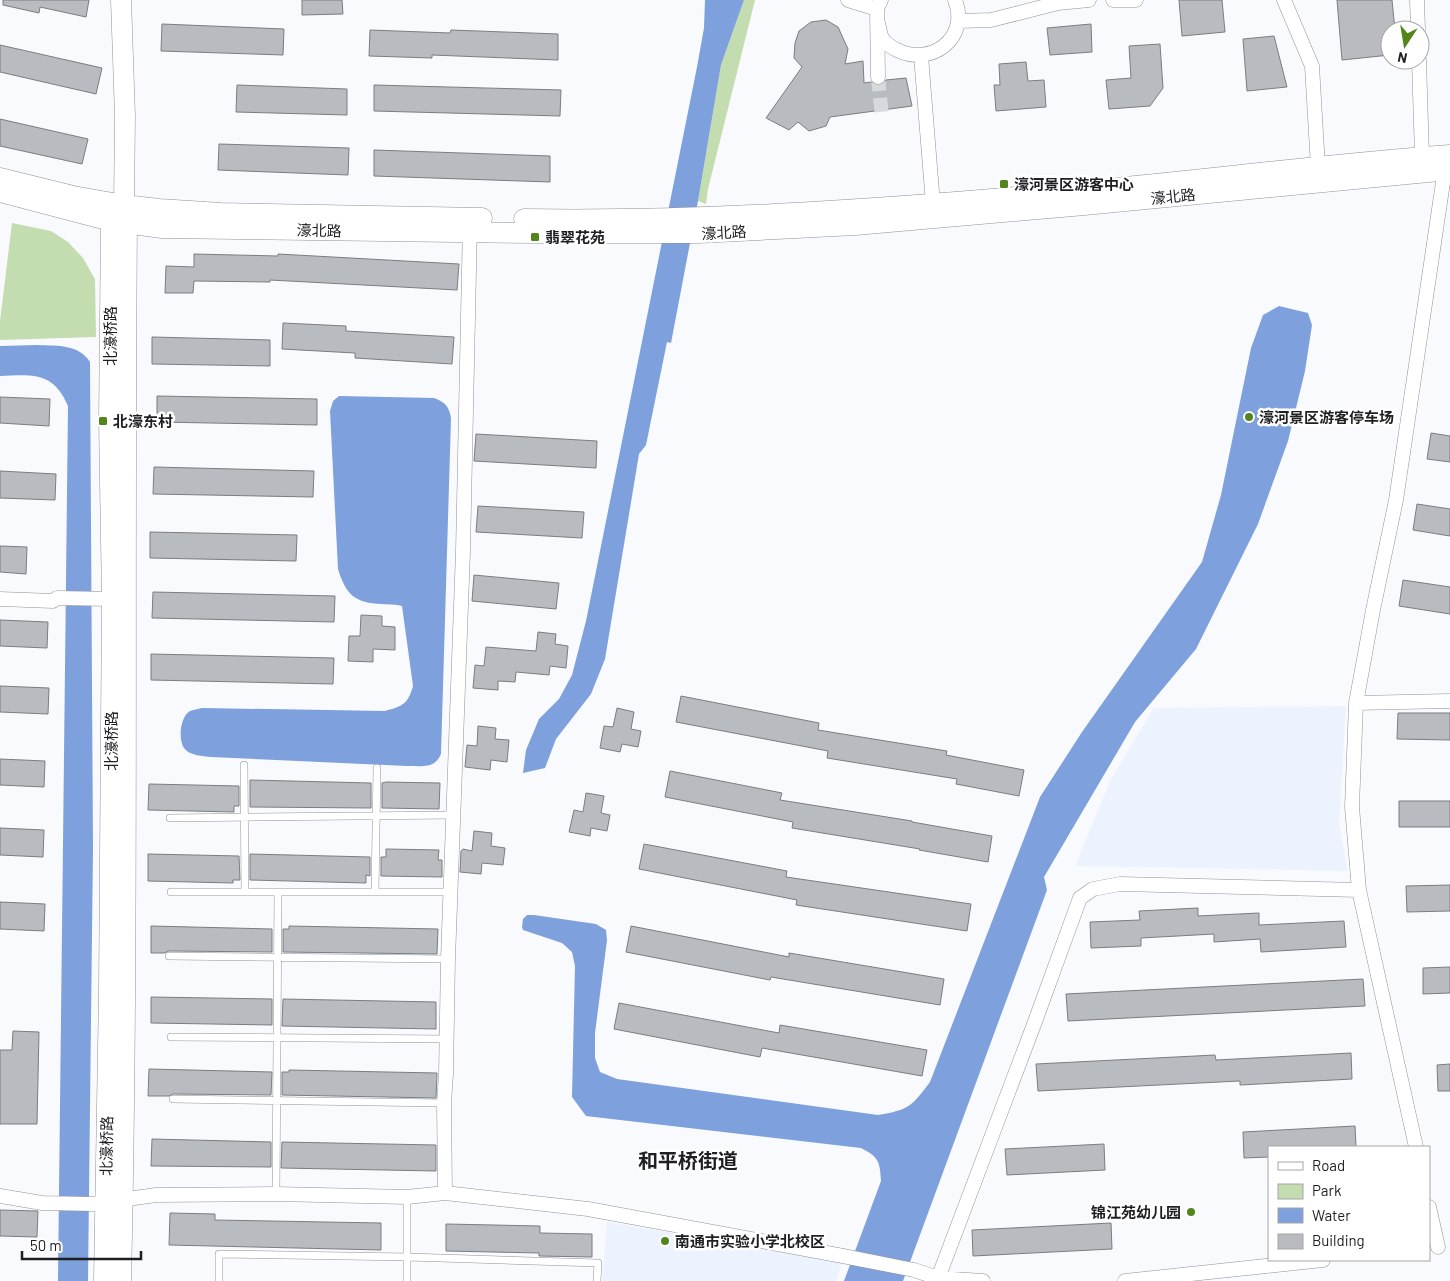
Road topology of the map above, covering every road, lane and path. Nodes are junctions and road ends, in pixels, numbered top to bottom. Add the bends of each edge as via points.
1 (121, 0) edge
2 (848, 0) edge
3 (955, 0) edge
4 (1089, 0) edge
5 (1113, 0) edge
6 (1136, 0) edge
7 (1284, 0) edge
8 (1416, 0) edge
9 (879, 11) edge
10 (1417, 20) edge
11 (958, 22) junction
12 (921, 56) junction
13 (1419, 70) edge
14 (878, 77) tunnel mouth
15 (1422, 157) junction
16 (1448, 162) edge
17 (1318, 167) junction
18 (0, 178) edge
19 (0, 192) edge
20 (933, 204) junction
21 (121, 216) junction
22 (470, 224) junction
23 (698, 225) junction
24 (0, 599) edge
25 (103, 600) junction
26 (1450, 701) edge
27 (1356, 703) junction
28 (244, 765) dead end
29 (377, 768) dead end
30 (453, 815) junction
31 (375, 816) junction
32 (244, 817) junction
33 (170, 818) dead end
34 (1359, 890) junction
35 (170, 892) dead end
36 (245, 892) junction
37 (278, 892) junction
38 (375, 892) junction
39 (450, 892) junction
40 (169, 956) dead end
41 (278, 957) junction
42 (448, 959) junction
43 (171, 1037) dead end
44 (277, 1038) junction
45 (447, 1039) junction
46 (173, 1099) dead end
47 (276, 1100) junction
48 (444, 1103) junction
49 (1416, 1146) edge
50 (445, 1193) junction
51 (276, 1194) junction
52 (0, 1196) edge
53 (407, 1197) junction
54 (107, 1202) junction
55 (1430, 1211) edge
56 (1439, 1248) edge
57 (408, 1257) junction
58 (1314, 1261) edge
59 (937, 1280) edge
60 (104, 1281) edge
61 (121, 1281) edge
62 (219, 1281) edge
63 (407, 1281) edge
64 (596, 1281) edge
65 (983, 1281) edge
66 (1125, 1281) edge

1 - 21 main road, 北濠桥路 via 125,106
2 - 9 street
3 - 11 street
4 - 11 street via 1058,3 991,20
5 - 6 street
7 - 17 street via 1312,66
8 - 10 street
9 - 12 street via 882,38 892,48
9 - 14 street
11 - 12 street via 945,45 934,53
12 - 20 street
13 - 15 street
15 - 16 main road, 濠北路
15 - 17 main road, 濠北路
16 - 23 main road, 濠北路 via 1084,206 855,224
16 - 27 street via 1396,500
17 - 20 main road, 濠北路
18 - 21 main road, 濠北路 via 73,196
19 - 21 main road, 濠北路
20 - 23 main road, 濠北路
21 - 22 main road, 濠北路 via 162,228
21 - 25 main road, 北濠桥路
21 - 54 main road, 北濠桥路 via 126,425 125,989
22 - 23 main road, 濠北路
22 - 30 street
24 - 25 street
25 - 54 main road, 北濠桥路 via 109,990
26 - 27 street
27 - 34 street via 1352,807
28 - 32 lane
29 - 31 lane
30 - 31 lane
30 - 39 street
31 - 32 lane
31 - 38 lane
32 - 33 lane
32 - 36 lane
34 - 49 street
34 - 59 street via 1120,884 1093,889 1080,898
35 - 36 lane
36 - 37 lane
37 - 38 lane
37 - 41 lane
38 - 39 lane
39 - 42 street
40 - 41 lane
41 - 42 lane
41 - 44 lane
42 - 45 street
43 - 44 lane
44 - 45 lane
44 - 47 lane
45 - 48 street
46 - 47 lane
47 - 48 lane
47 - 51 lane
48 - 50 street
50 - 53 street
50 - 59 street via 588,1209 914,1270
51 - 53 street
51 - 54 street via 156,1195
52 - 54 street via 49,1203
53 - 57 lane
54 - 60 main road, 北濠桥路
54 - 61 main road, 北濠桥路
55 - 56 street
57 - 62 lane via 219,1254
57 - 63 lane
57 - 64 lane via 598,1263
58 - 66 street
59 - 65 street

